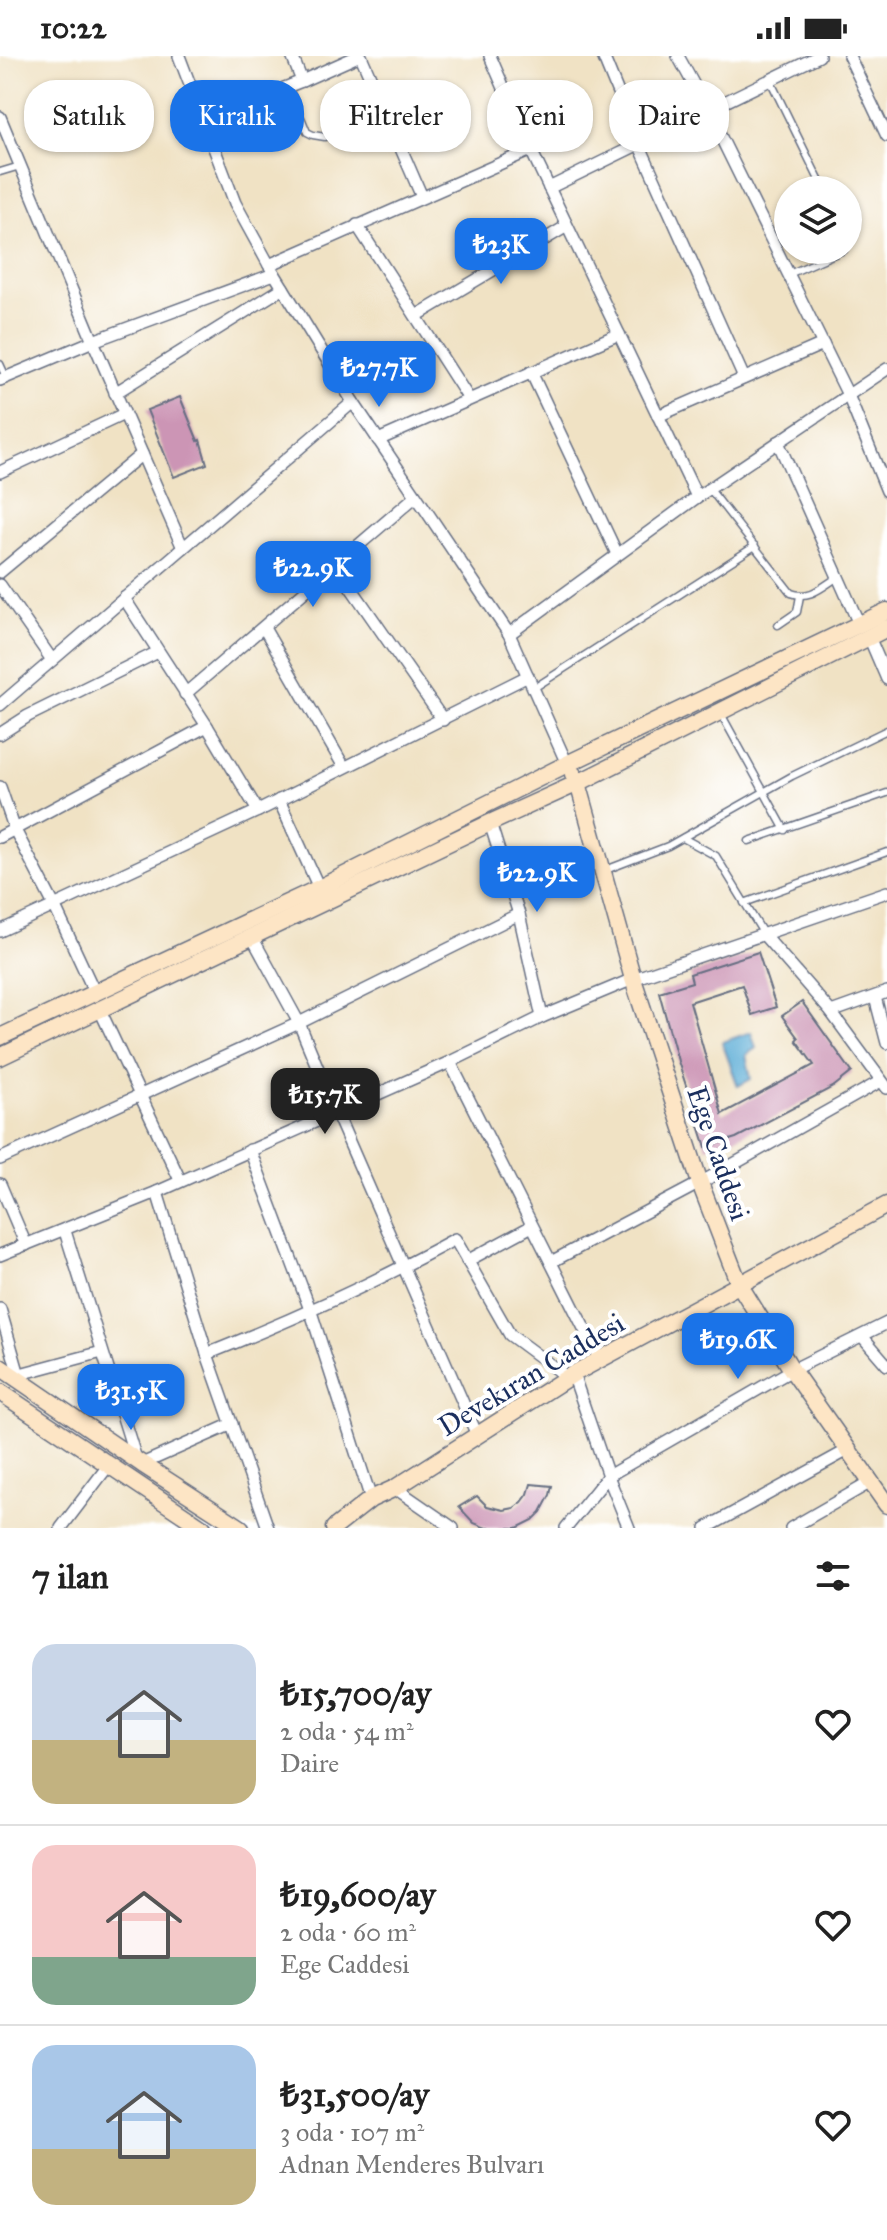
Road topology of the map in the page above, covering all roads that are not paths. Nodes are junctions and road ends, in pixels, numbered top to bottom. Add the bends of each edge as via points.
1 (179, 56) edge
2 (292, 56) edge
3 (359, 56) edge
4 (490, 56) edge
5 (603, 56) edge
6 (678, 56) edge
7 (819, 56) edge
8 (849, 56) edge
9 (188, 80) edge
10 (302, 80) edge
11 (304, 80) edge
12 (370, 80) edge
13 (500, 80) edge
14 (613, 80) edge
15 (691, 80) edge
16 (770, 80) junction
17 (729, 100) edge
18 (0, 117) edge
19 (304, 125) edge
20 (887, 136) edge
21 (320, 137) edge
22 (215, 152) edge
23 (402, 152) edge
24 (526, 152) edge
25 (532, 152) edge
26 (623, 152) edge
27 (643, 152) edge
28 (728, 152) edge
29 (20, 166) junction
30 (0, 172) edge
31 (817, 176) edge
32 (549, 188) junction
33 (422, 197) junction
34 (357, 225) junction
35 (567, 226) junction
36 (812, 264) edge
37 (272, 270) junction
38 (789, 274) junction
39 (283, 288) junction
40 (416, 316) junction
41 (619, 334) junction
42 (93, 341) junction
43 (823, 344) junction
44 (0, 364) edge
45 (887, 369) edge
46 (531, 372) junction
47 (3, 378) edge
48 (744, 378) junction
49 (115, 393) junction
50 (848, 395) junction
51 (469, 399) junction
52 (353, 402) junction
53 (124, 414) junction
54 (658, 416) junction
55 (378, 440) junction
56 (778, 442) junction
57 (142, 454) junction
58 (0, 472) edge
59 (709, 488) junction
60 (887, 491) edge
61 (416, 496) junction
62 (697, 497) junction
63 (755, 546) junction
64 (183, 548) junction
65 (617, 554) junction
66 (336, 566) junction
67 (0, 572) edge
68 (838, 577) junction
69 (0, 585) edge
70 (800, 596) junction
71 (124, 598) junction
72 (887, 611) edge
73 (778, 625) dead end
74 (264, 628) junction
75 (887, 628) edge
76 (864, 631) junction
77 (509, 634) junction
78 (158, 652) junction
79 (52, 660) junction
80 (528, 676) junction
81 (887, 679) edge
82 (534, 688) junction
83 (185, 694) junction
84 (0, 705) edge
85 (720, 712) junction
86 (443, 720) junction
87 (207, 726) junction
88 (887, 730) edge
89 (0, 734) edge
90 (567, 764) junction
91 (344, 767) junction
92 (578, 783) junction
93 (0, 787) edge
94 (764, 792) junction
95 (887, 793) edge
96 (279, 800) junction
97 (258, 811) junction
98 (490, 823) junction
99 (15, 830) junction
100 (785, 830) junction
101 (0, 837) edge
102 (683, 838) junction
103 (749, 841) dead end
104 (887, 852) edge
105 (603, 871) junction
106 (319, 888) junction
107 (887, 892) edge
108 (744, 903) junction
109 (54, 905) junction
110 (519, 914) junction
111 (0, 931) edge
112 (764, 935) junction
113 (252, 937) junction
114 (633, 979) junction
115 (881, 995) edge
116 (98, 1002) junction
117 (831, 1012) junction
118 (542, 1017) junction
119 (299, 1023) junction
120 (0, 1037) edge
121 (887, 1043) edge
122 (0, 1057) edge
123 (450, 1062) junction
124 (884, 1084) edge
125 (141, 1095) junction
126 (336, 1112) junction
127 (250, 1150) junction
128 (0, 1159) edge
129 (180, 1180) junction
130 (700, 1183) junction
131 (0, 1184) edge
132 (157, 1192) junction
133 (887, 1205) edge
134 (532, 1226) junction
135 (65, 1231) junction
136 (26, 1245) junction
137 (0, 1255) edge
138 (467, 1261) junction
139 (551, 1262) junction
140 (403, 1268) junction
141 (739, 1284) junction
142 (0, 1309) edge
143 (311, 1312) junction
144 (887, 1323) edge
145 (862, 1336) junction
146 (102, 1352) junction
147 (207, 1354) junction
148 (600, 1360) junction
149 (887, 1365) edge
150 (0, 1367) edge
151 (792, 1370) junction
152 (570, 1376) junction
153 (21, 1378) junction
154 (0, 1392) edge
155 (232, 1424) junction
156 (477, 1435) junction
157 (848, 1450) junction
158 (139, 1462) junction
159 (108, 1466) junction
160 (608, 1476) junction
161 (395, 1488) junction
162 (881, 1492) edge
163 (371, 1499) junction
164 (721, 1524) edge
165 (61, 1528) edge
166 (203, 1528) edge
167 (241, 1528) edge
168 (268, 1528) edge
169 (334, 1528) edge
170 (453, 1528) edge
171 (566, 1528) edge
172 (629, 1528) edge
173 (706, 1528) edge
174 (791, 1528) edge

1 - 9 street
2 - 10 street
3 - 11 street
3 - 12 street
4 - 13 street
5 - 14 street
6 - 15 street
7 - 16 street
8 - 20 street
16 - 17 street
16 - 31 lane
18 - 29 street
19 - 21 lane
22 - 37 street via 235,203
23 - 33 street
24 - 33 street
25 - 32 street
26 - 32 street
27 - 48 street
28 - 38 street
29 - 30 lane
29 - 42 street
32 - 35 street
33 - 34 street
34 - 37 street
34 - 40 street
35 - 40 street
35 - 41 street
36 - 38 lane
37 - 39 street
37 - 42 street
38 - 43 street
39 - 49 street
39 - 52 street
40 - 51 street
41 - 46 street
41 - 54 street
42 - 47 street
42 - 49 street
43 - 48 street
43 - 50 street
44 - 47 lane
45 - 50 street
46 - 51 street
46 - 65 street
48 - 54 street
49 - 53 street
50 - 56 street
50 - 60 street
51 - 55 street
52 - 55 street
52 - 64 street
53 - 57 street
53 - 58 street
54 - 62 street
55 - 61 street
56 - 59 street
56 - 68 street
57 - 64 street
57 - 67 street
59 - 62 street
59 - 63 lane
61 - 66 street
61 - 77 street
62 - 65 street
63 - 70 lane via 791,593
63 - 82 lane
64 - 71 street
65 - 77 street
66 - 74 street
66 - 86 street
68 - 70 lane via 809,596
68 - 76 street
69 - 79 street
70 - 73 lane via 797,612
71 - 78 street
71 - 79 street
72 - 76 main road
74 - 83 street
74 - 91 street
75 - 76 main road
76 - 81 street
76 - 85 main road
76 - 90 main road
77 - 80 street
78 - 83 street
78 - 89 street
79 - 84 street
80 - 82 street
80 - 86 street
82 - 90 street
83 - 87 street
85 - 92 main road
85 - 94 lane
86 - 91 street
87 - 97 street
87 - 99 street
88 - 94 lane
90 - 92 main road, Ege Caddesi
90 - 106 main road
91 - 96 street
92 - 98 main road
92 - 105 main road, Ege Caddesi
93 - 99 street
94 - 100 lane
94 - 102 lane
95 - 100 lane
96 - 97 street
96 - 106 street
97 - 109 street
98 - 110 street
98 - 113 main road
99 - 101 street
99 - 109 street
100 - 103 lane
102 - 105 lane
102 - 108 lane via 716,856
104 - 108 lane
105 - 114 main road, Ege Caddesi
106 - 116 main road
107 - 112 street
108 - 112 lane
109 - 111 street
109 - 116 street
110 - 118 street
110 - 119 street
112 - 114 street
112 - 117 street
113 - 116 main road
113 - 119 street
114 - 118 street
114 - 130 main road, Ege Caddesi
115 - 117 street
115 - 121 street
116 - 120 main road
116 - 122 main road
116 - 125 street
117 - 124 street
118 - 123 street
119 - 125 street
119 - 126 street
123 - 126 street
123 - 134 street
124 - 130 street
125 - 128 street
125 - 129 street
126 - 127 street
126 - 140 street
127 - 129 street
127 - 143 street
129 - 132 street
130 - 139 street
130 - 141 main road, Ege Caddesi
131 - 136 street
132 - 135 street
132 - 147 street
133 - 141 main road, Devekıran Caddesi
134 - 138 street
134 - 139 street
135 - 136 street
135 - 146 street
136 - 137 street
138 - 140 street via 455,1239
138 - 152 street via 510,1335
139 - 148 street
140 - 143 street
140 - 156 street
141 - 148 main road, Devekıran Caddesi
141 - 151 main road, Ege Caddesi
142 - 153 street
143 - 147 street
143 - 163 street
144 - 145 street
145 - 149 street
145 - 151 street
146 - 153 street
146 - 158 street
147 - 155 street
148 - 152 main road, Devekıran Caddesi
150 - 153 main road
151 - 157 main road, Ege Caddesi
151 - 160 street
152 - 156 main road, Devekıran Caddesi
152 - 160 street
153 - 158 main road
154 - 159 main road
155 - 158 street
155 - 168 street
156 - 161 main road, Devekıran Caddesi
157 - 162 main road, Ege Caddesi
157 - 164 street
158 - 167 main road
159 - 165 street
159 - 166 main road
160 - 171 street
160 - 172 street
161 - 163 main road, Devekıran Caddesi
161 - 170 street
162 - 174 street
163 - 169 main road, Devekıran Caddesi
164 - 173 street

